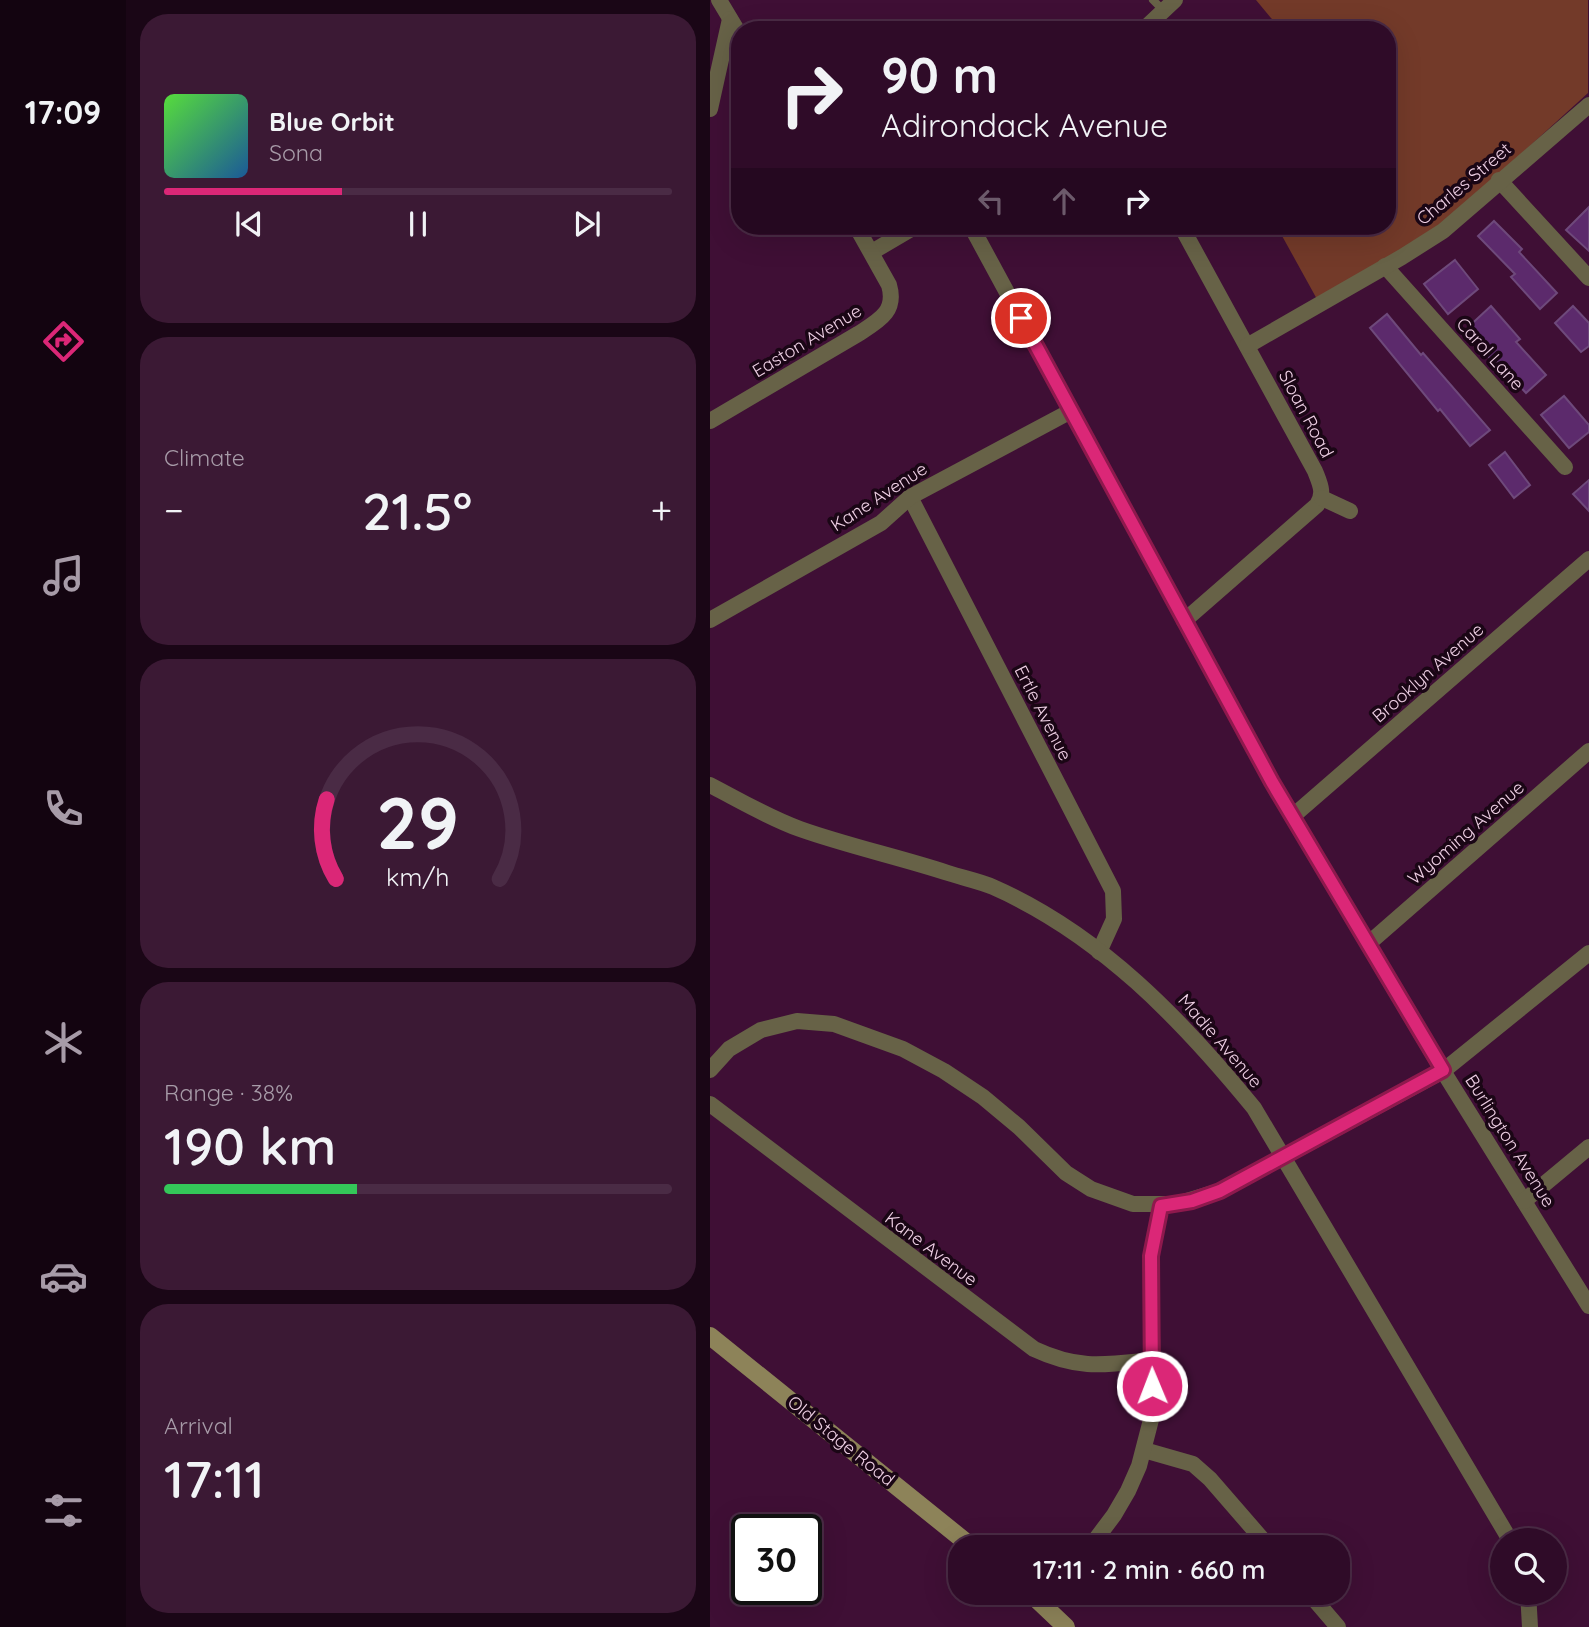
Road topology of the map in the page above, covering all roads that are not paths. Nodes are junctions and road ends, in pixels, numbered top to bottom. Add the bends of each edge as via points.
1 (719, 0) edge
2 (1164, 4) edge
3 (730, 19) joint
4 (1150, 21) edge
5 (1588, 105) edge
6 (710, 109) edge
7 (1499, 180) junction
8 (862, 235) edge
9 (901, 235) edge
10 (976, 235) edge
11 (1186, 235) edge
12 (872, 252) junction
13 (1385, 266) junction
14 (1588, 278) edge
15 (1247, 346) junction
16 (1071, 411) junction
17 (711, 417) edge
18 (1565, 467) dead end
19 (910, 496) junction
20 (1322, 498) junction
21 (1350, 511) dead end
22 (1588, 559) edge
23 (710, 620) edge
24 (1184, 621) junction
25 (1588, 751) edge
26 (710, 785) edge
27 (1293, 816) junction
28 (1368, 944) junction
29 (1099, 952) junction
30 (1588, 953) edge
31 (710, 1070) edge
32 (1443, 1070) junction
33 (710, 1104) edge
34 (1588, 1147) edge
35 (1283, 1155) junction
36 (1524, 1201) junction
37 (1161, 1206) junction
38 (1588, 1306) edge
39 (710, 1336) edge
40 (1152, 1360) junction
41 (1143, 1450) junction
42 (1503, 1528) edge
43 (957, 1535) edge
44 (1099, 1535) edge
45 (1259, 1535) edge
46 (1048, 1605) edge
47 (1319, 1605) edge
48 (1529, 1605) edge
49 (1066, 1627) edge
50 (1338, 1627) edge
51 (1530, 1627) edge

1 - 3 street
2 - 4 street
3 - 6 street
5 - 7 street, Charles Street
7 - 13 street, Charles Street via 1443,231
7 - 14 street
8 - 12 street
9 - 12 street
10 - 16 street, Burlington Avenue
11 - 15 street, Sloan Road
12 - 17 street, Easton Avenue via 892,295 888,311
13 - 15 street, Charles Street
13 - 18 street, Carol Lane
15 - 20 street, Sloan Road via 1315,471
16 - 19 street, Kane Avenue
16 - 24 street, Burlington Avenue
19 - 23 street, Kane Avenue via 881,523
19 - 29 street, Ertle Avenue via 1113,891 1114,919
20 - 21 street
20 - 24 street
22 - 27 street, Brooklyn Avenue
24 - 27 street, Burlington Avenue
25 - 28 street, Wyoming Avenue
26 - 29 street, Madie Avenue via 799,829 993,887
27 - 28 street, Burlington Avenue
28 - 32 street, Burlington Avenue
29 - 35 street, Madie Avenue via 1162,1003 1209,1053 1254,1108
30 - 32 street
31 - 37 street via 739,1041 773,1026 809,1021 845,1028 903,1049 944,1071 983,1097 1066,1173 1091,1189 1118,1200
32 - 35 street
32 - 36 street, Burlington Avenue
33 - 40 street, Kane Avenue via 1034,1349 1094,1366
34 - 36 street
35 - 37 street via 1206,1197
35 - 42 street, Madie Avenue
36 - 38 street, Burlington Avenue
37 - 40 street via 1151,1256
39 - 43 main road, Old Stage Road
40 - 41 street via 1153,1412
41 - 44 street via 1128,1491
41 - 45 street via 1193,1464
46 - 49 main road
47 - 50 street
48 - 51 street

